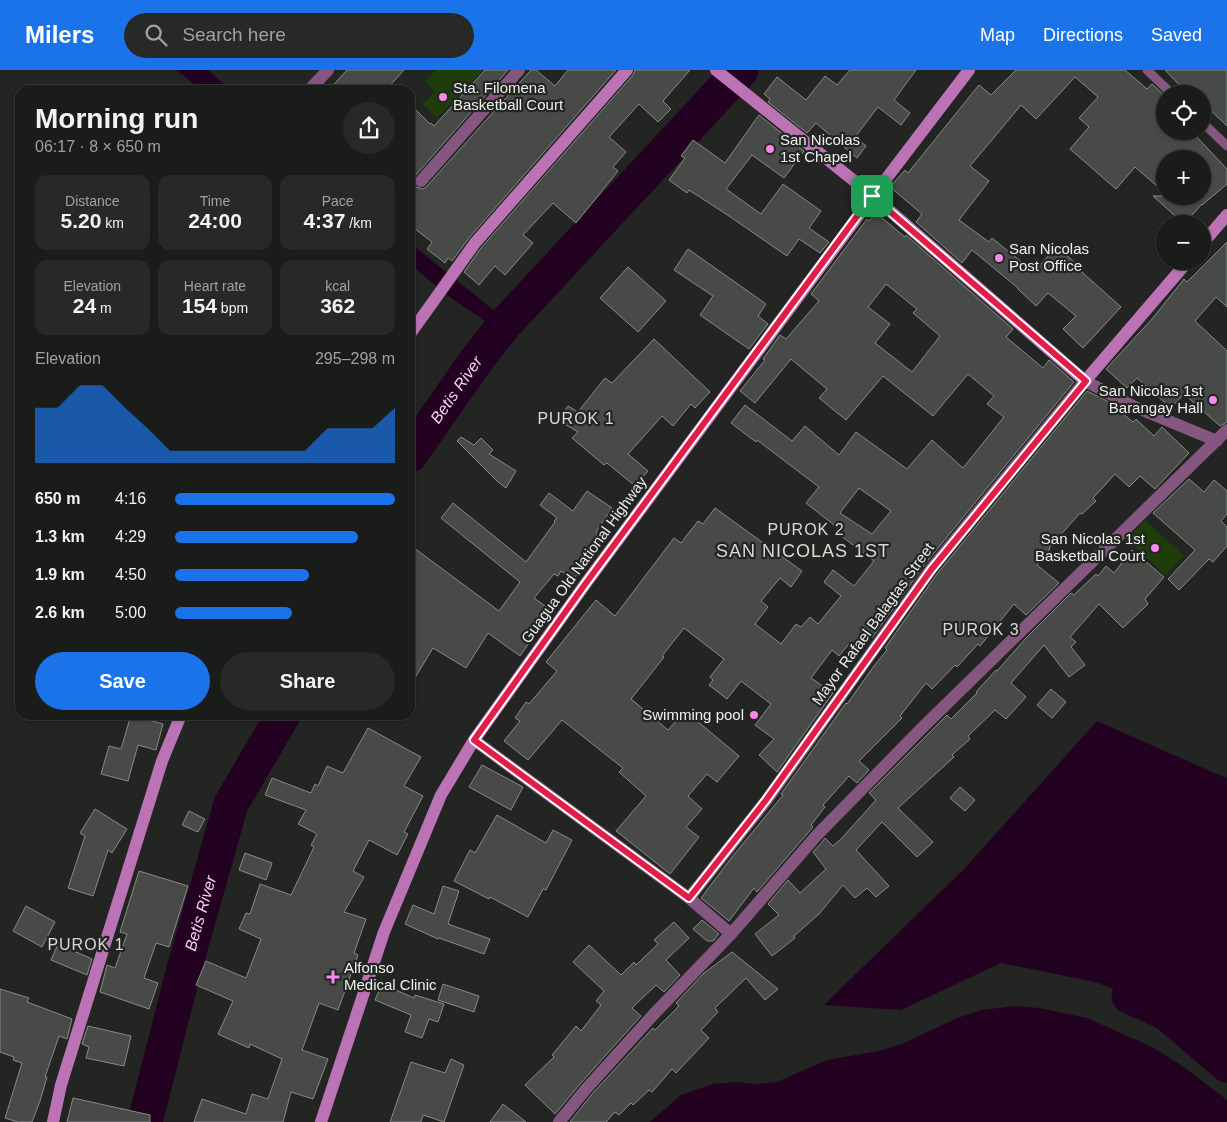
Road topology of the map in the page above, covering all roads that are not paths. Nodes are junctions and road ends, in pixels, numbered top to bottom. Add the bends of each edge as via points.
1 (328, 70) edge
2 (519, 70) edge
3 (627, 70) edge
4 (716, 70) edge
5 (968, 70) edge
6 (1147, 70) edge
7 (314, 85) edge
8 (1163, 85) edge
9 (1211, 131) edge
10 (1227, 146) edge
11 (421, 181) dead end
12 (872, 196) junction
13 (1227, 215) edge
14 (1211, 234) edge
15 (1180, 270) edge
16 (415, 327) edge
17 (1086, 381) junction
18 (1227, 430) edge
19 (1217, 441) junction
20 (180, 720) edge
21 (474, 740) junction
22 (689, 898) junction
23 (731, 934) junction
24 (53, 1122) edge
25 (321, 1122) edge
26 (560, 1122) edge

1 - 7 street
2 - 11 street
3 - 16 street via 475,243
4 - 12 street
5 - 12 street, Guagua Old National Highway
6 - 8 lane
9 - 10 lane
12 - 17 street
12 - 21 street, Guagua Old National Highway
13 - 14 street
15 - 17 street, Mayor Rafael Balagtas Street
17 - 19 street via 1135,407
17 - 22 street, Mayor Rafael Balagtas Street via 931,570 766,800
18 - 19 street
19 - 23 street via 922,728 817,836
20 - 24 street via 162,761 61,1085
21 - 22 street
21 - 25 street, Guagua Old National Highway via 440,795 384,932
22 - 23 street
23 - 26 street via 642,1027

